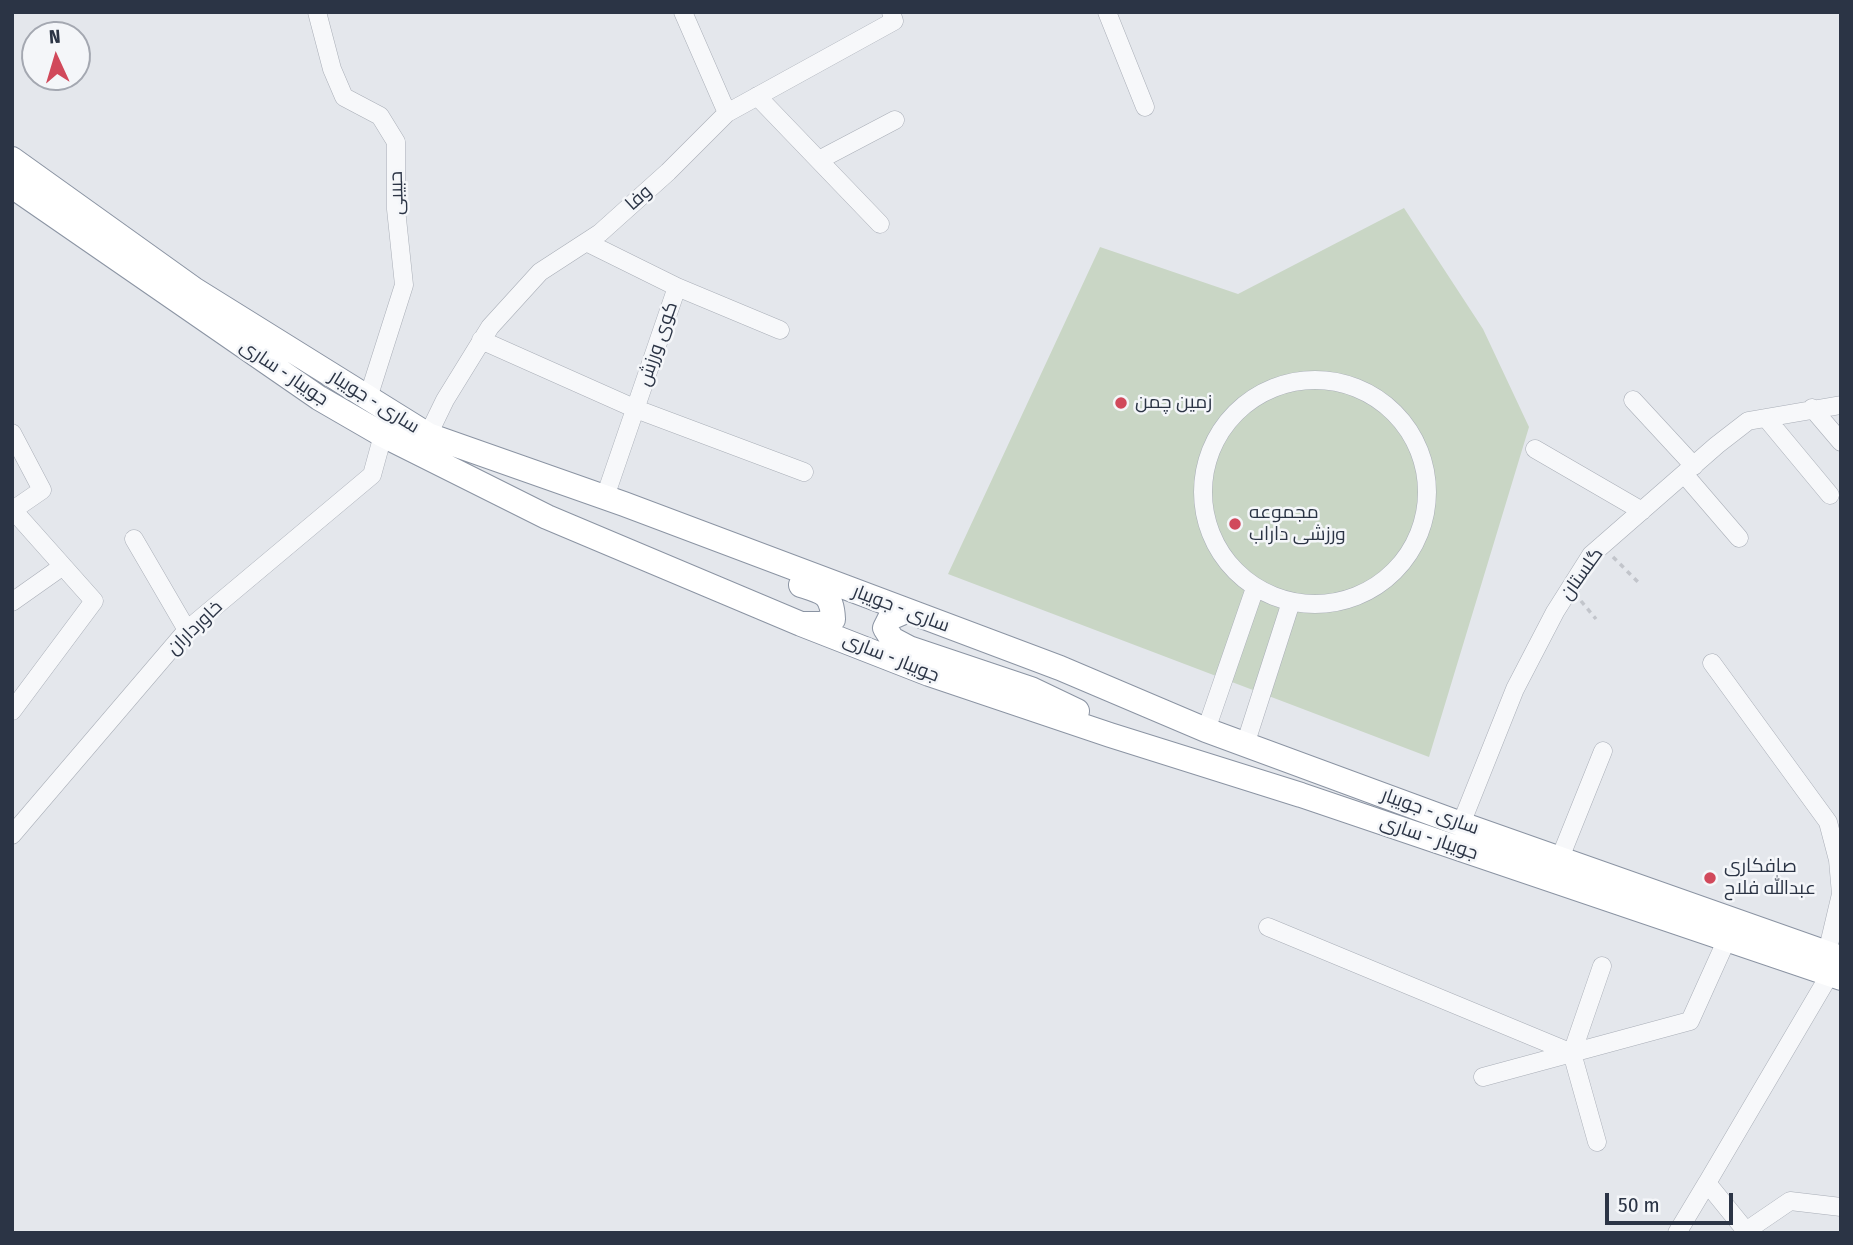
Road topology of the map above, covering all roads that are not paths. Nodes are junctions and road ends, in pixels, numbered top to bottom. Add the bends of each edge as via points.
1 (317, 12) edge
2 (683, 12) edge
3 (891, 12) edge
4 (1107, 12) edge
5 (757, 96) junction
6 (1145, 107) dead end
7 (727, 113) junction
8 (895, 120) dead end
9 (819, 160) junction
10 (14, 165) edge
11 (880, 224) dead end
12 (586, 242) junction
13 (677, 287) junction
14 (780, 331) dead end
15 (481, 340) junction
16 (368, 398) junction
17 (1633, 400) dead end
18 (1841, 405) edge
19 (1812, 408) junction
20 (636, 409) junction
21 (1766, 418) junction
22 (12, 433) edge
23 (383, 435) junction
24 (428, 435) junction
25 (1841, 442) edge
26 (1535, 449) dead end
27 (1689, 470) junction
28 (804, 472) dead end
29 (1830, 495) dead end
30 (605, 497) junction
31 (1642, 511) junction
32 (706, 535) junction
33 (1739, 538) dead end
34 (134, 539) dead end
35 (63, 566) junction
36 (1255, 588) junction
37 (12, 601) edge
38 (1290, 602) junction
39 (906, 611) junction
40 (801, 624) junction
41 (187, 630) junction
42 (1712, 663) dead end
43 (12, 710) edge
44 (1206, 730) junction
45 (1110, 736) junction
46 (1245, 745) junction
47 (1603, 751) dead end
48 (1461, 824) junction
49 (12, 835) edge
50 (1560, 859) junction
51 (1268, 927) dead end
52 (1727, 939) junction
53 (1602, 966) dead end
54 (1835, 966) edge
55 (1572, 1053) junction
56 (1483, 1077) dead end
57 (1597, 1142) dead end
58 (1707, 1183) junction
59 (1841, 1207) edge
60 (1746, 1232) edge
61 (1677, 1233) edge

1 - 16 street, حبیبی via 332,69 345,97 380,116 396,142 396,209 404,285
2 - 7 street
3 - 5 street, وفا via 894,21
4 - 6 street
5 - 7 street, وفا
5 - 9 street
7 - 12 street, وفا via 668,172
8 - 9 street
9 - 11 street
10 - 16 highway, ساری - جویبار via 195,290
10 - 23 highway, جویبار - ساری via 319,398
12 - 13 street, کوی ورزش
12 - 15 street, وفا via 540,272
13 - 14 street
13 - 20 street, کوی ورزش
15 - 20 street
15 - 24 street, وفا
16 - 24 highway, ساری - جویبار
17 - 27 street
18 - 19 street, گلستان
19 - 21 street, گلستان
19 - 25 street
20 - 28 street
20 - 30 street, کوی ورزش
21 - 27 street, گلستان via 1748,421
21 - 29 street
22 - 35 street via 43,490 13,510
23 - 40 highway, جویبار - ساری via 547,517
23 - 41 street, خاورداران via 372,475
24 - 30 highway, ساری - جویبار
26 - 31 street
27 - 31 street, گلستان
27 - 33 street
30 - 32 highway, ساری - جویبار
31 - 48 street, گلستان via 1591,555 1570,589 1515,689
32 - 39 highway, ساری - جویبار
32 - 40 highway via 754,568 824,593 832,604 834,619
34 - 41 street
35 - 37 street
35 - 43 street via 94,601
36 - 38 street
36 - 38 street via 1226,563 1208,529 1201,492 1207,456 1224,424 1250,399 1282,383 1318,379 1353,385 1385,403 1402,420 1425,464 1428,502 1418,539 1396,570 1366,593 1329,604
36 - 44 street
38 - 46 street
39 - 44 highway, ساری - جویبار via 1060,668
39 - 45 highway via 890,618 885,628 892,639 1073,707
40 - 45 highway, جویبار - ساری via 909,667
41 - 49 street, خاورداران
42 - 54 street via 1828,822 1841,894
44 - 46 highway, ساری - جویبار
45 - 52 highway, جویبار - ساری via 1301,795
46 - 48 highway, ساری - جویبار
47 - 50 street
48 - 50 highway, ساری - جویبار
50 - 54 highway, ساری - جویبار
51 - 55 street
52 - 54 highway, جویبار - ساری
52 - 55 street via 1690,1021
53 - 55 street
54 - 58 street
55 - 56 street
55 - 57 street
58 - 60 street
58 - 61 street
59 - 60 street via 1790,1201

